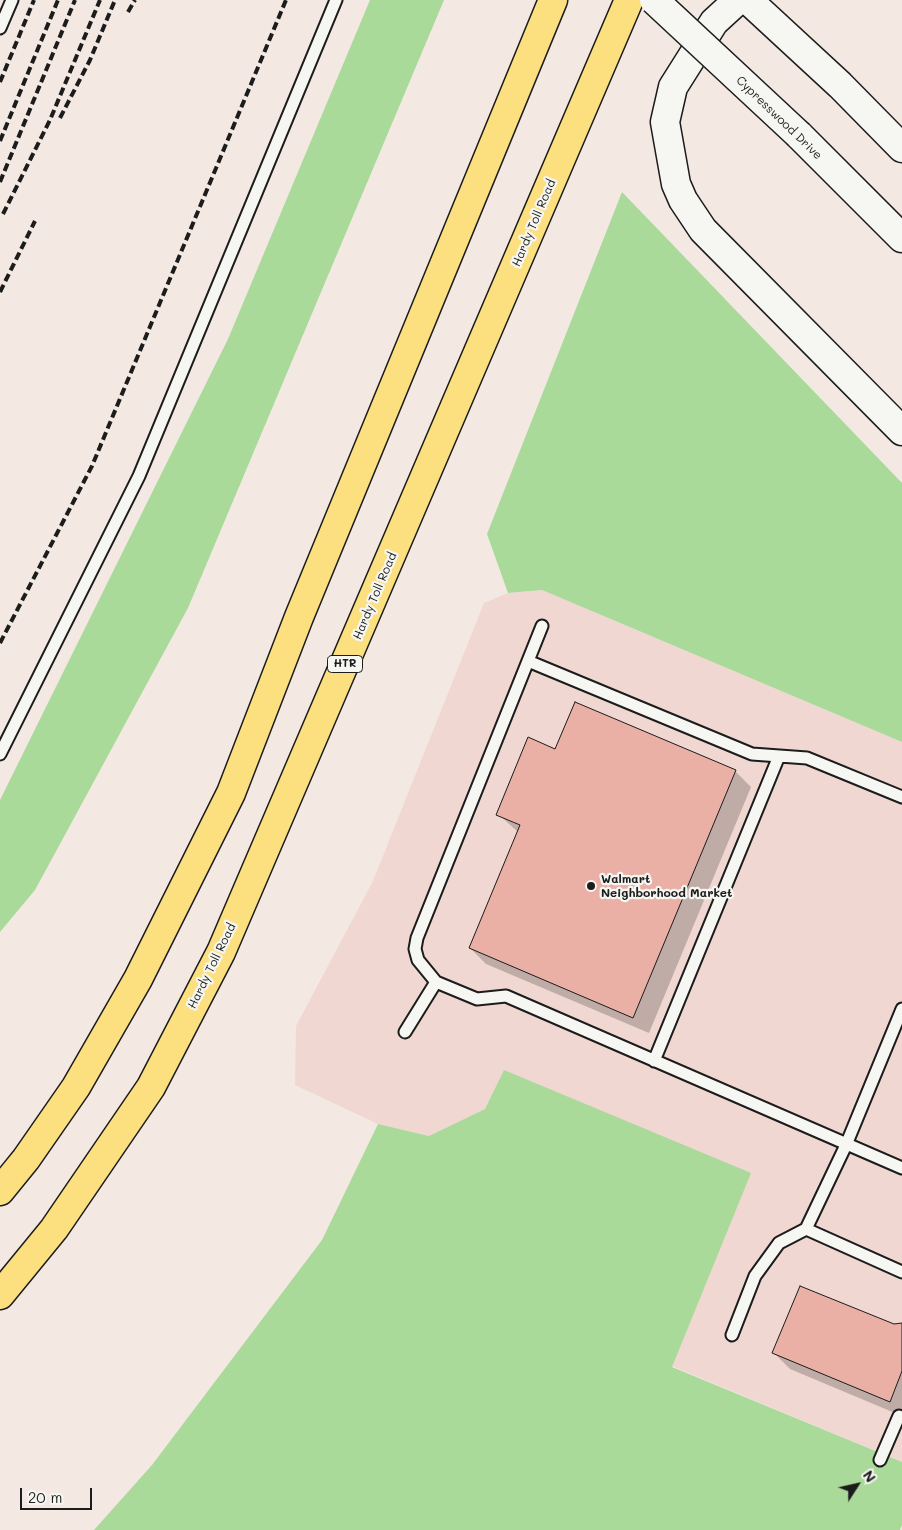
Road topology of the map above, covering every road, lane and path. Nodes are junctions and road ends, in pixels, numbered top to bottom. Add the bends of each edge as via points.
1 (12, 0) edge
2 (336, 0) edge
3 (553, 0) edge
4 (629, 0) edge
5 (654, 0) edge
6 (738, 0) edge
7 (748, 0) edge
8 (0, 28) edge
9 (902, 148) edge
10 (902, 238) edge
11 (902, 431) edge
12 (542, 626) dead end
13 (528, 661) junction
14 (0, 754) edge
15 (779, 756) junction
16 (902, 797) edge
17 (436, 982) junction
18 (901, 1014) edge
19 (405, 1032) dead end
20 (654, 1061) junction
21 (846, 1145) junction
22 (902, 1168) edge
23 (0, 1190) edge
24 (806, 1229) junction
25 (902, 1272) edge
26 (0, 1295) edge
27 (732, 1334) dead end
28 (901, 1414) edge
29 (880, 1460) dead end

1 - 8 lane
2 - 14 lane via 139,476
3 - 23 highway via 299,617 231,793 138,979 76,1087 26,1159
4 - 26 highway, Hardy Toll Road / HTR via 221,952 151,1087 54,1229
5 - 10 main road, Cypresswood Drive, bridge via 799,135
6 - 11 main road via 714,22 673,87 665,122 676,184 704,230
7 - 9 main road
12 - 13 lane
13 - 15 lane via 752,754
13 - 17 lane via 417,938 418,960
15 - 16 lane via 807,758
15 - 20 lane
17 - 19 lane
17 - 20 lane via 477,999 506,996
18 - 21 lane
20 - 21 lane
21 - 22 lane
21 - 24 lane
24 - 25 lane
24 - 27 lane via 779,1243 755,1276
28 - 29 lane

